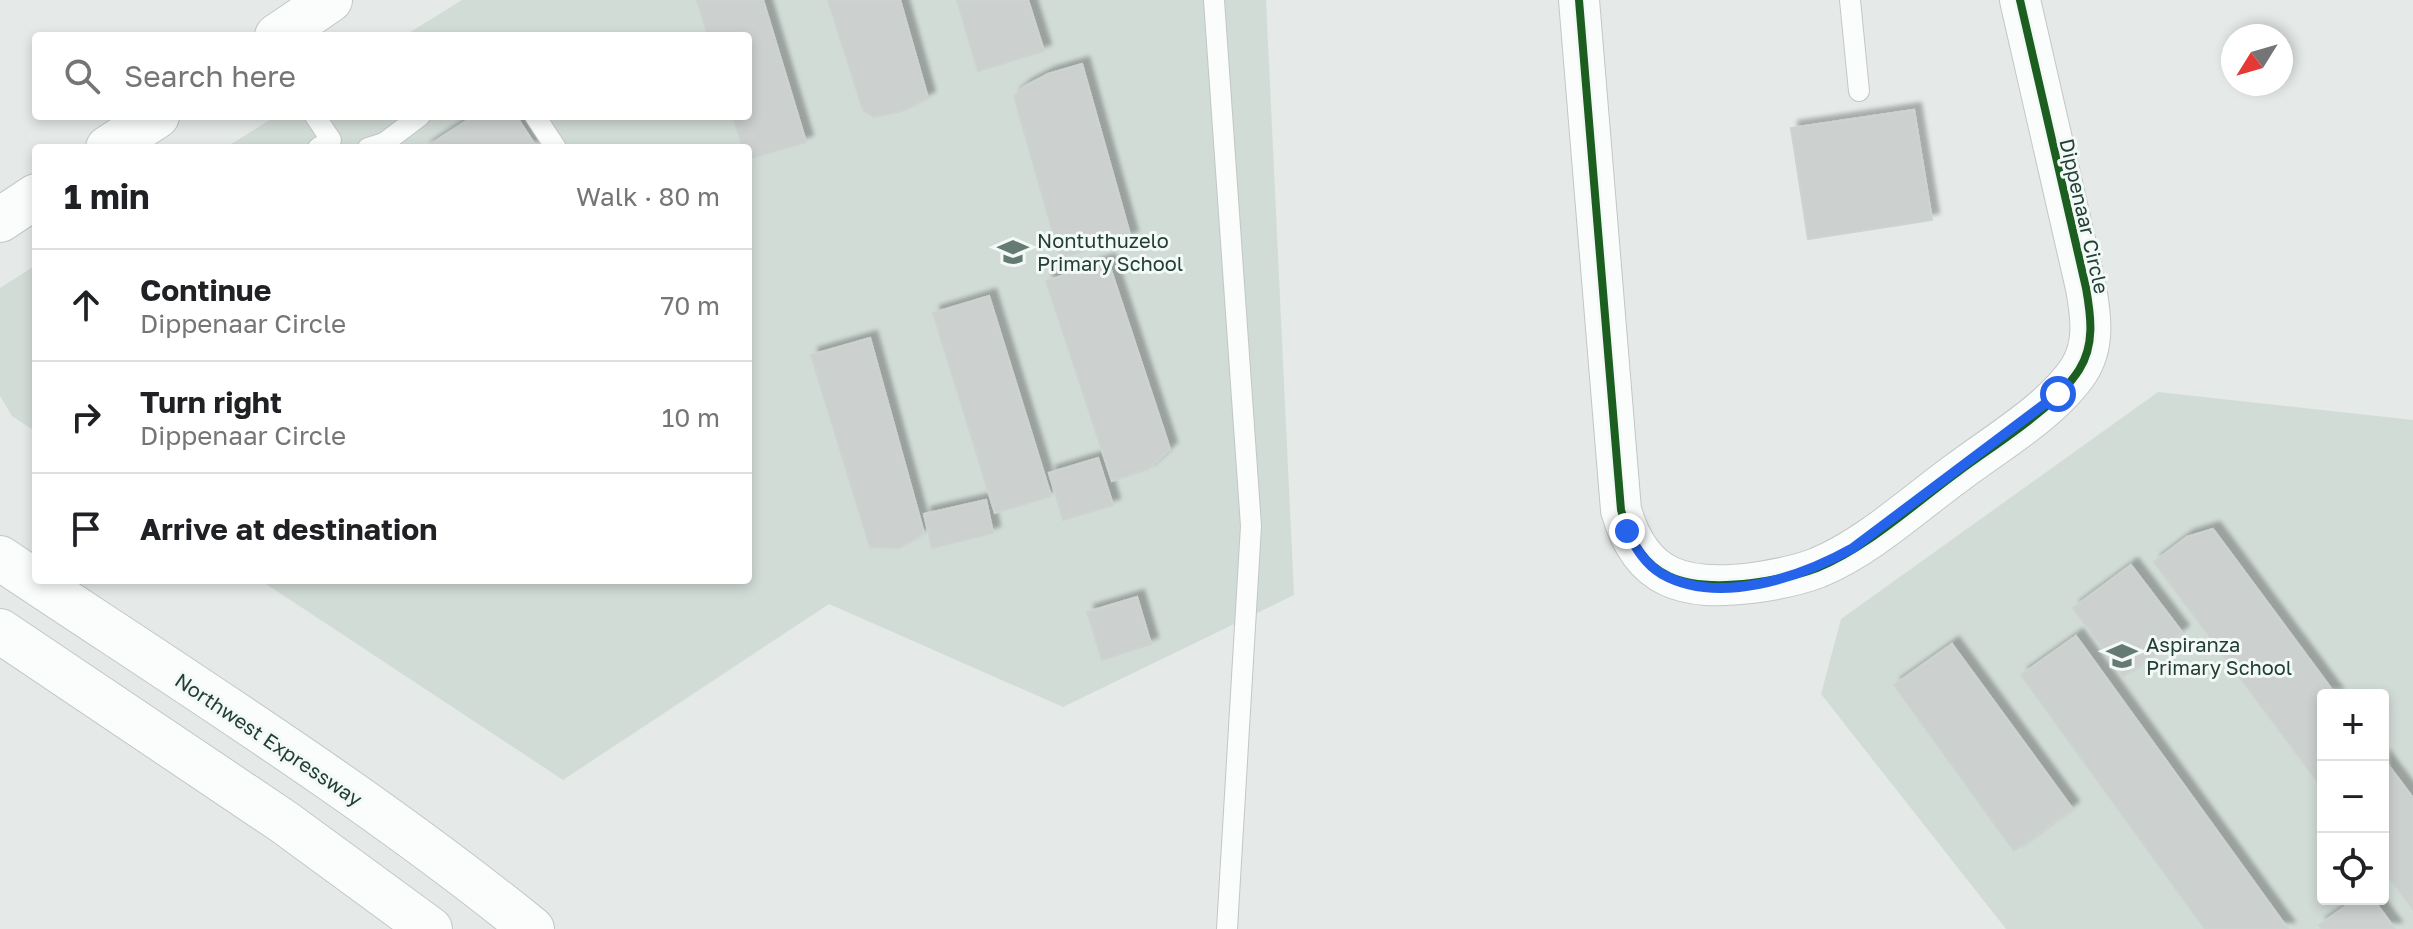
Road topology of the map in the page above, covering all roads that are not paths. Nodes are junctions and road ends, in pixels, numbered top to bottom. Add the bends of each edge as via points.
1 (330, 0) edge
2 (1214, 0) edge
3 (1579, 0) edge
4 (1850, 0) edge
5 (2020, 0) edge
6 (283, 32) edge
7 (1859, 91) dead end
8 (151, 120) edge
9 (316, 120) edge
10 (415, 120) edge
11 (538, 120) edge
12 (114, 144) edge
13 (324, 144) edge
14 (380, 144) edge
15 (553, 144) edge
16 (32, 199) edge
17 (0, 220) edge
18 (0, 558) edge
19 (32, 579) edge
20 (39, 584) edge
21 (0, 631) edge
22 (430, 929) edge
23 (532, 929) edge
24 (1227, 929) edge

1 - 6 main road
2 - 24 lane via 1251,526
3 - 5 street, Dippenaar Circle via 1621,510 1639,554 1660,573 1686,584 1726,586 1780,579 1853,548 2013,431 2078,370 2089,348 2091,319
4 - 7 lane
8 - 12 main road
9 - 13 lane
10 - 14 lane
11 - 15 lane
16 - 17 main road
18 - 19 main road, Northwest Expressway
20 - 23 main road, Northwest Expressway via 319,772
21 - 22 main road via 284,822

